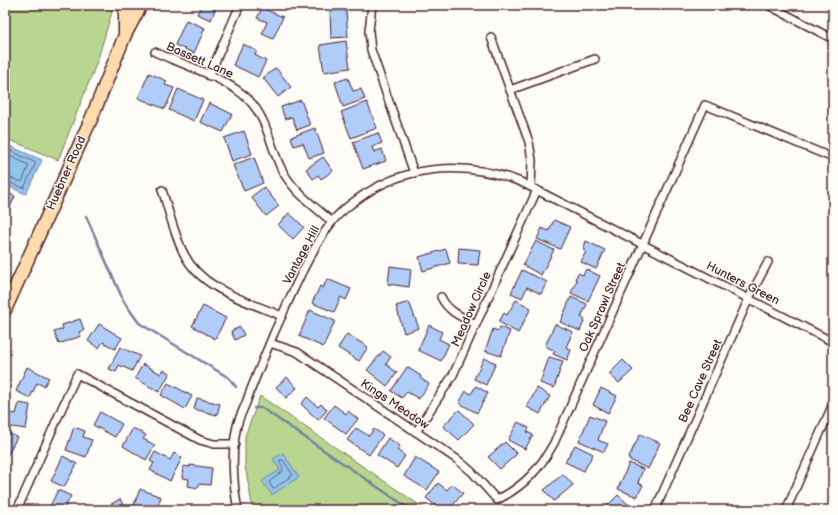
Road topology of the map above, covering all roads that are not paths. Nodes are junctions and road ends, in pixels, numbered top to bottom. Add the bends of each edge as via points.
1 (125, 5) edge
2 (141, 5) edge
3 (240, 5) edge
4 (372, 5) edge
5 (768, 5) edge
6 (125, 35) junction
7 (491, 37) dead end
8 (833, 39) edge
9 (155, 52) dead end
10 (595, 59) dead end
11 (209, 76) junction
12 (510, 90) junction
13 (833, 158) edge
14 (414, 173) junction
15 (534, 188) junction
16 (162, 190) dead end
17 (332, 222) junction
18 (643, 244) junction
19 (768, 262) dead end
20 (441, 297) dead end
21 (749, 298) junction
22 (5, 310) edge
23 (282, 316) junction
24 (476, 324) junction
25 (833, 342) edge
26 (270, 343) junction
27 (833, 404) edge
28 (416, 432) junction
29 (235, 444) junction
30 (496, 500) joint
31 (17, 510) edge
32 (238, 510) edge
33 (655, 510) edge
34 (786, 510) edge

1 - 6 main road, Huebner Road
2 - 6 main road, Huebner Road
3 - 11 street
4 - 14 street via 369,31 371,50
5 - 8 street
6 - 22 main road, Huebner Road via 92,117
7 - 12 street, Meadow Circle
9 - 11 street, Bassett Lane
10 - 12 street
11 - 17 street, Bassett Lane via 228,84 249,100 264,123 287,178 301,195
12 - 15 street, Meadow Circle via 531,151
13 - 18 street, Oak Sprawl Street via 705,104
14 - 15 street, Vantage Hill via 437,168 471,168 505,176
14 - 17 street, Vantage Hill via 372,189
15 - 18 street, Vantage Hill
15 - 24 street, Meadow Circle
16 - 23 street via 182,250 193,268 219,289
17 - 23 street, Vantage Hill via 312,253
18 - 21 street, Hunters Green
18 - 30 street, Oak Sprawl Street via 554,443 543,462 517,488
19 - 21 street, Bee Cave Street
20 - 24 street via 452,312
21 - 25 street, Hunters Green
21 - 33 street, Bee Cave Street
23 - 26 street, Vantage Hill
24 - 28 street, Meadow Circle via 453,376
26 - 28 street, Kings Meadow via 297,352
26 - 29 street, Vantage Hill via 237,426
27 - 34 street
28 - 30 street, Kings Meadow via 458,460 477,477
29 - 31 street via 214,444 200,440 77,374
29 - 32 street, Vantage Hill via 234,488

